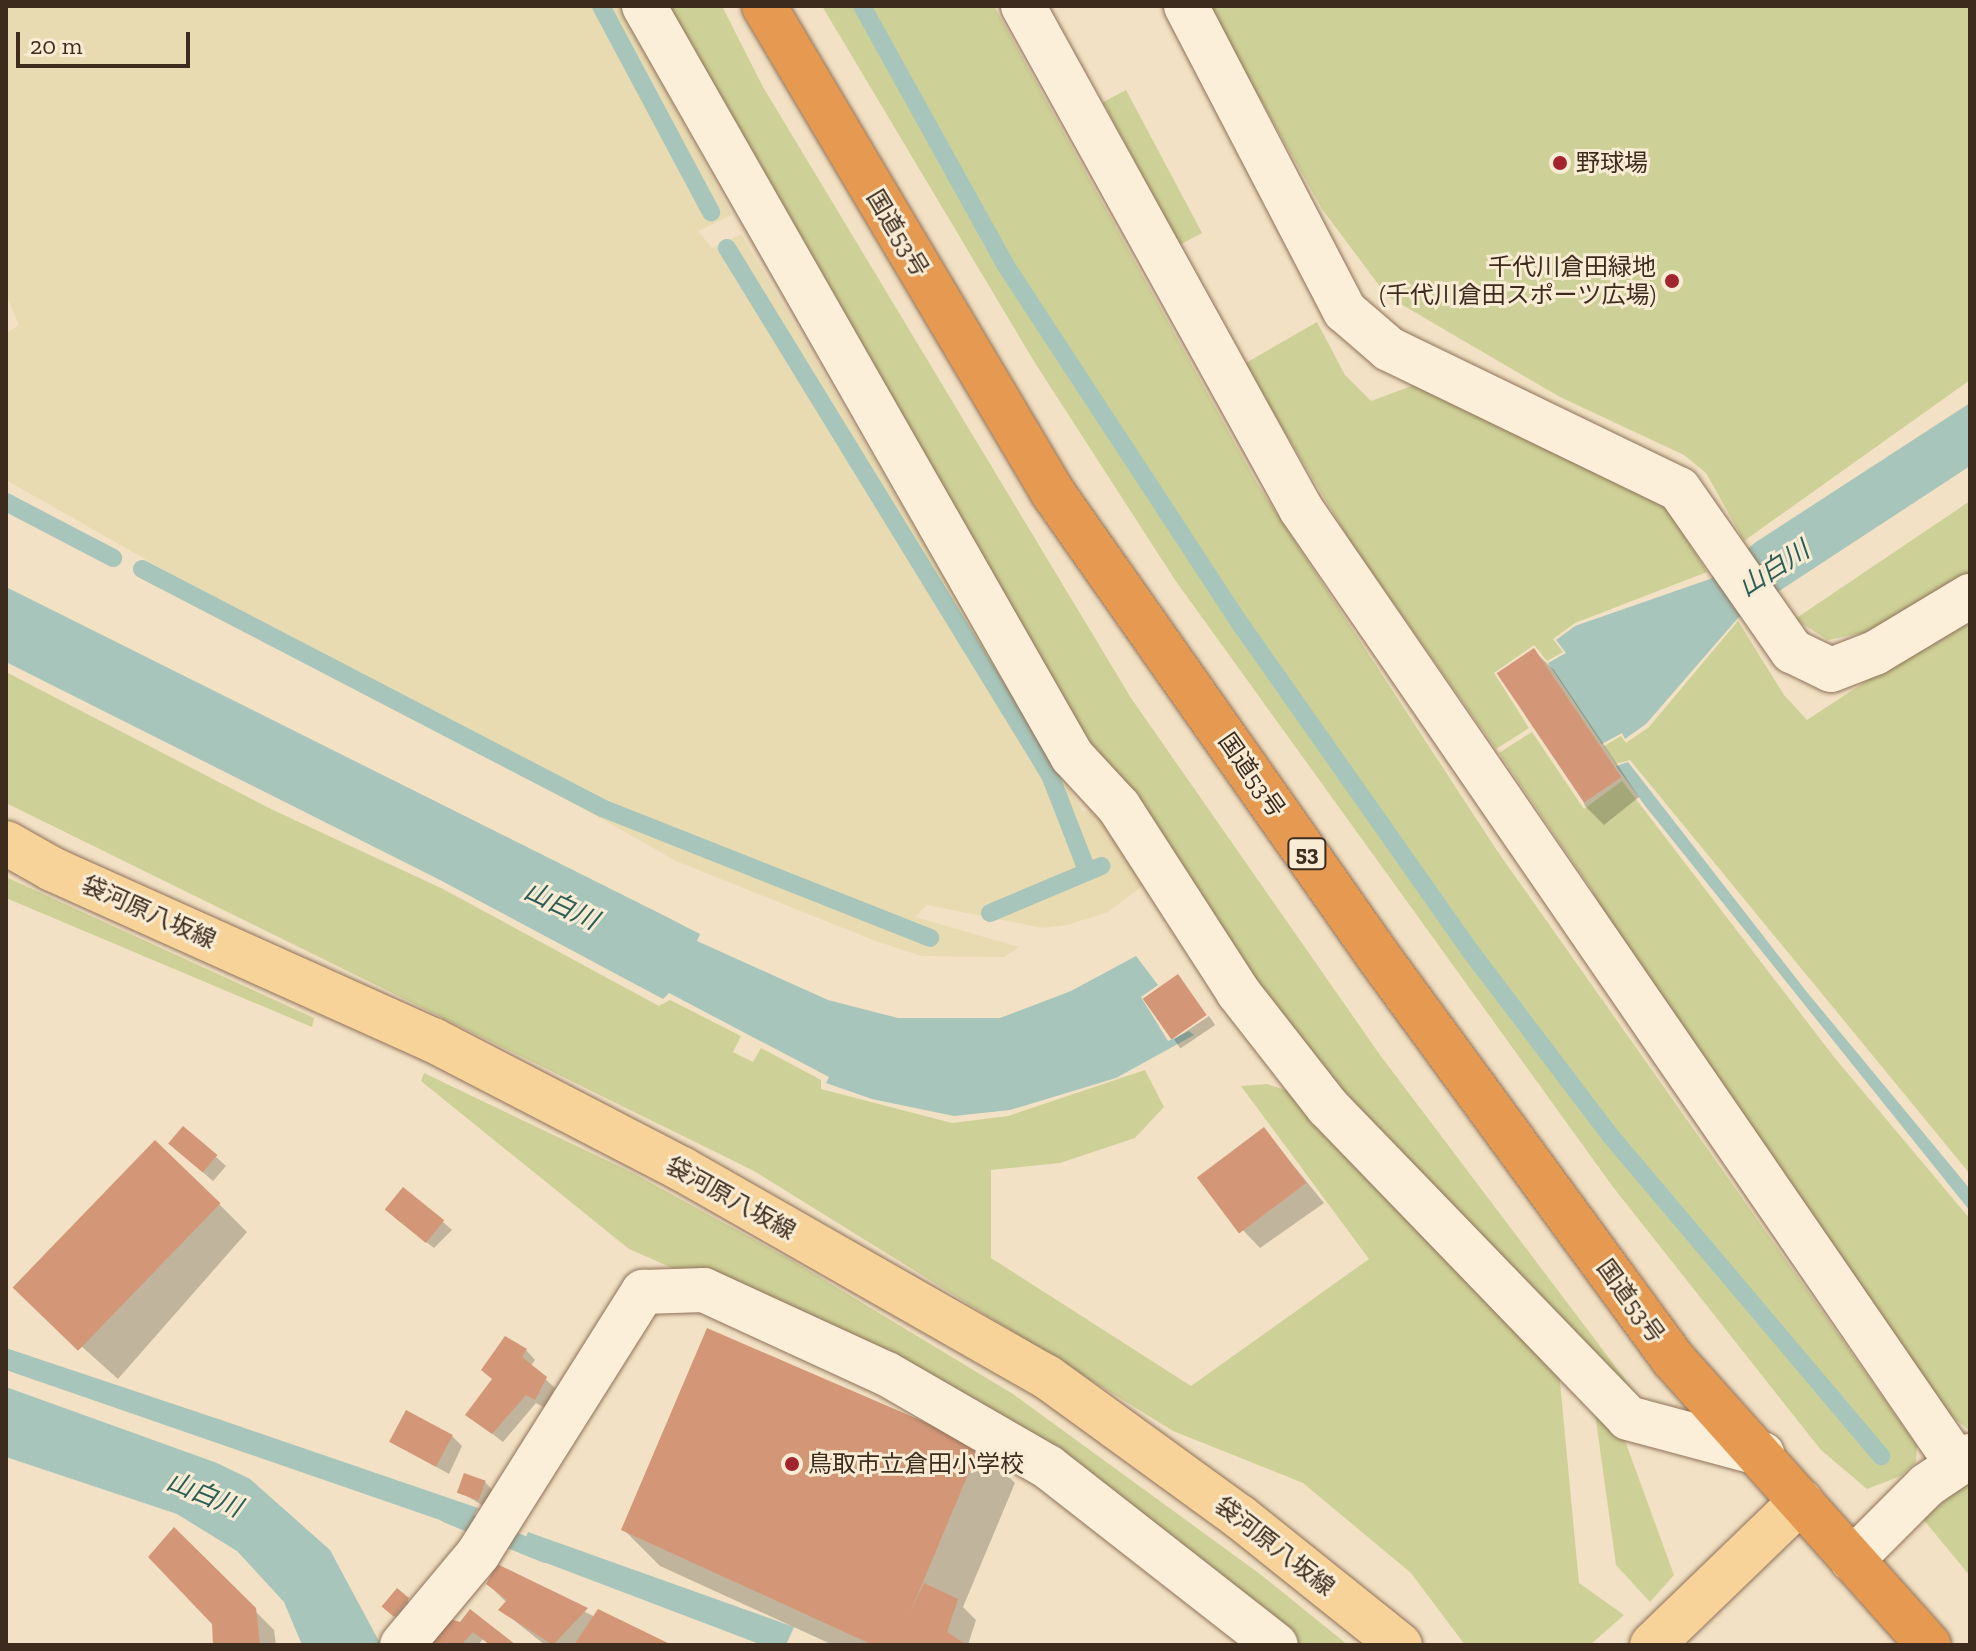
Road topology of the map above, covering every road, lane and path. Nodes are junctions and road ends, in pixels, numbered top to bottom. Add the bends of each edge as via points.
1 (644, 6) edge
2 (764, 6) edge
3 (1023, 6) edge
4 (1186, 6) edge
5 (1970, 596) edge
6 (6, 843) edge
7 (1762, 1454) junction
8 (1963, 1459) edge
9 (1801, 1501) junction
10 (1852, 1560) junction
11 (402, 1645) edge
12 (1276, 1645) edge
13 (1400, 1645) edge
14 (1652, 1645) edge
15 (1929, 1645) edge

1 - 7 street via 1072,756 1119,807 1238,992 1328,1107 1628,1418
2 - 7 highway, 国道53号 / 53 via 1053,493 1381,960 1673,1359
3 - 8 street via 1301,509
4 - 5 street via 1345,311 1389,349 1679,489 1792,651 1831,670 1875,653
6 - 13 main road, 袋河原八坂線 via 52,869 433,1040 682,1169 1047,1377 1240,1517
7 - 9 highway, 国道53号 / 53
8 - 10 street
9 - 10 highway, 国道53号 / 53
9 - 14 main road
10 - 15 highway, 国道53号 / 53
11 - 12 street via 478,1554 643,1292 704,1290 887,1374 1048,1467

